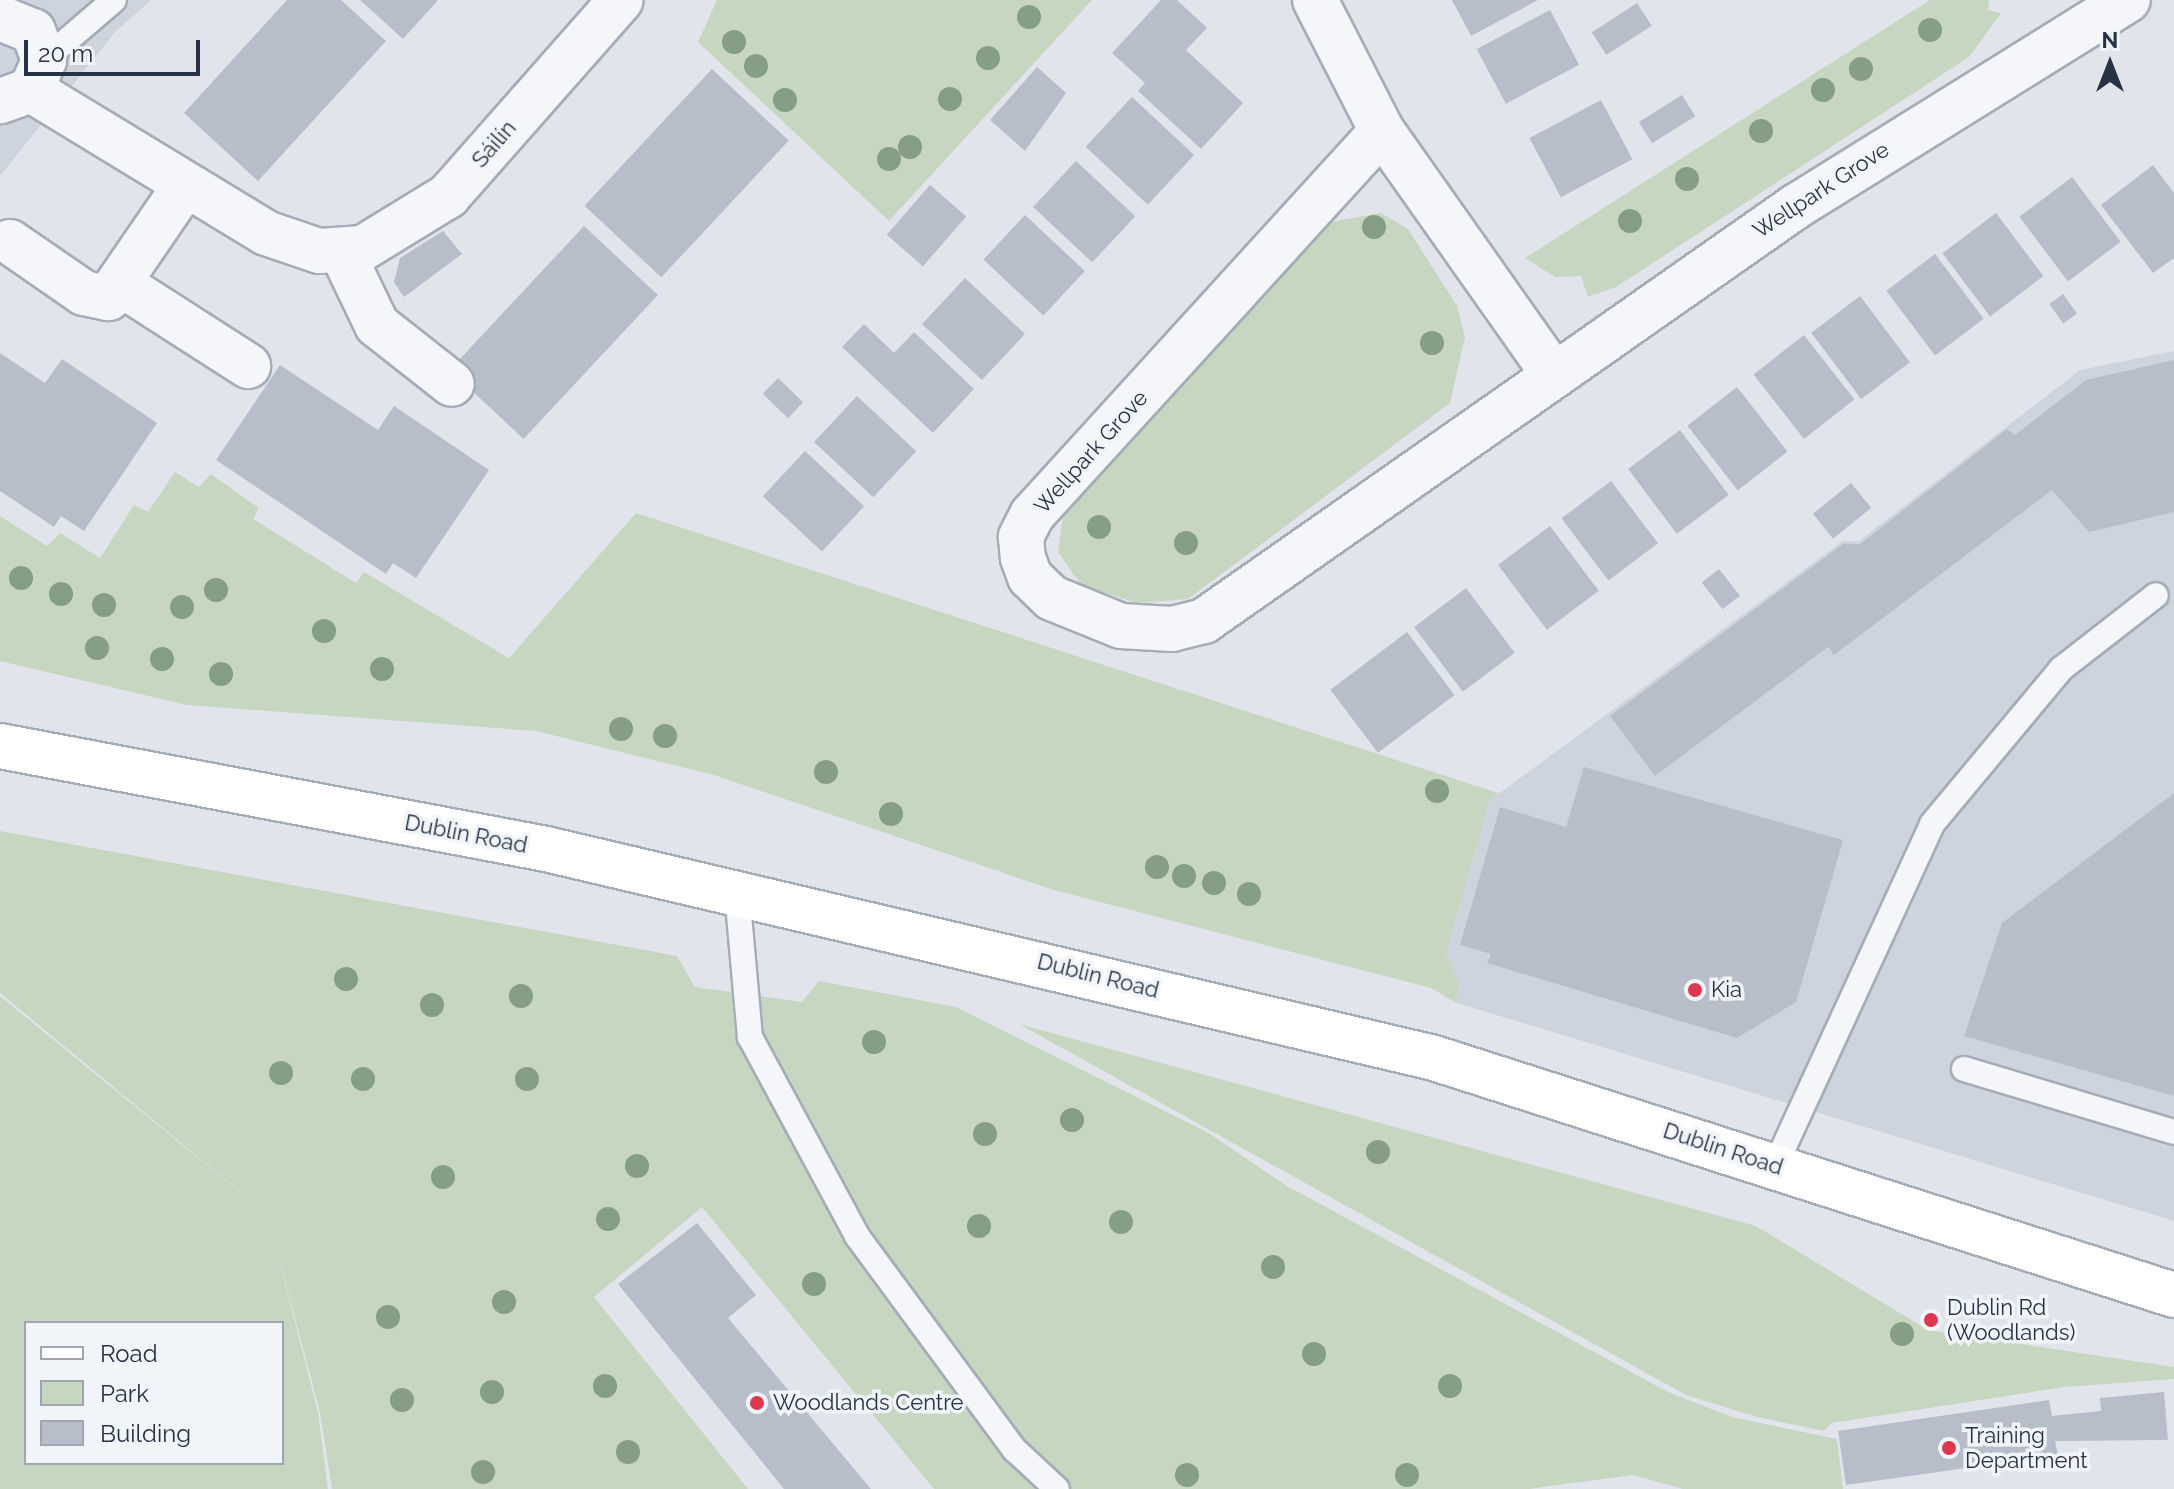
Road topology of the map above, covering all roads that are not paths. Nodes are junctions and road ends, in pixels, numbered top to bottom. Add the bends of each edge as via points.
1 (114, 0) edge
2 (621, 0) edge
3 (1315, 0) edge
4 (2102, 6) edge
5 (0, 18) edge
6 (25, 84) edge
7 (1382, 131) junction
8 (184, 187) junction
9 (10, 242) dead end
10 (341, 250) junction
11 (122, 285) junction
12 (248, 366) dead end
13 (1552, 372) junction
14 (452, 384) dead end
15 (2156, 595) dead end
16 (0, 746) edge
17 (737, 892) junction
18 (1964, 1069) dead end
19 (2174, 1132) edge
20 (1775, 1166) junction
21 (2172, 1288) edge
22 (1057, 1489) edge

1 - 6 lane
2 - 10 street, Sáilín via 448,196 387,238
3 - 7 street
4 - 13 street, Wellpark Grove
5 - 6 street via 33,31
6 - 8 street, Sáilín
7 - 13 street
7 - 13 street, Wellpark Grove via 1032,515 1021,537 1030,577 1052,598 1121,626 1172,629 1204,621
8 - 10 street, Sáilín via 297,246
8 - 11 street
9 - 11 street via 92,296 108,298
10 - 14 street via 377,325
11 - 12 street
15 - 20 lane via 2061,669 1932,824
16 - 17 main road, Dublin Road
17 - 20 main road, Dublin Road via 1434,1058
17 - 22 lane via 750,1037 857,1236 1015,1450
18 - 19 lane
20 - 21 main road, Dublin Road

